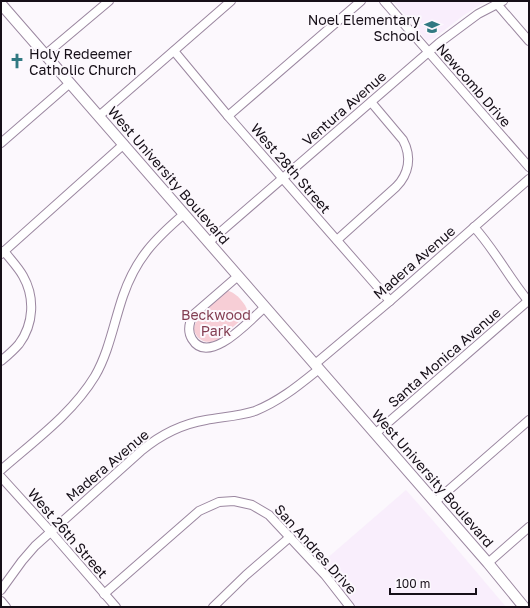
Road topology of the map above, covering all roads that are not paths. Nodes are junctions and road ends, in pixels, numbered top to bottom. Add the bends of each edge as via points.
1 (109, 1) edge
2 (231, 1) edge
3 (361, 1) edge
4 (384, 1) edge
5 (500, 2) edge
6 (1, 4) edge
7 (529, 41) edge
8 (174, 51) junction
9 (429, 52) junction
10 (46, 54) junction
11 (70, 83) junction
12 (371, 102) junction
13 (99, 116) junction
14 (228, 116) junction
15 (1, 143) edge
16 (124, 144) junction
17 (529, 167) edge
18 (283, 179) junction
19 (529, 179) edge
20 (184, 214) junction
21 (474, 227) junction
22 (337, 240) junction
23 (209, 242) junction
24 (2, 252) edge
25 (238, 276) junction
26 (390, 301) junction
27 (529, 301) edge
28 (265, 307) junction
29 (1, 361) edge
30 (317, 367) junction
31 (529, 420) edge
32 (376, 433) junction
33 (1, 470) edge
34 (1, 477) edge
35 (435, 502) junction
36 (529, 527) edge
37 (50, 531) junction
38 (290, 537) junction
39 (488, 563) junction
40 (1, 590) edge
41 (104, 594) junction
42 (1, 601) edge
43 (6, 607) edge
44 (116, 607) edge
45 (213, 607) edge
46 (350, 607) edge
47 (524, 607) edge

1 - 10 street
2 - 8 street
3 - 14 street
4 - 9 street, Newcomb Drive
5 - 7 street
5 - 9 street, Ventura Avenue via 478,14
6 - 10 main road, West University Boulevard
8 - 13 street
8 - 14 street, West 28th Street
9 - 12 street, Ventura Avenue
9 - 17 street, Newcomb Drive
10 - 11 main road, West University Boulevard
11 - 13 main road, West University Boulevard
11 - 15 street
12 - 18 street, Ventura Avenue
12 - 22 street via 403,140 408,152 408,165 404,177 396,187
13 - 16 main road, West University Boulevard
14 - 18 street, West 28th Street
16 - 20 main road, West University Boulevard
16 - 24 street
18 - 22 street, West 28th Street
18 - 23 street, Ventura Avenue
19 - 21 street, Madera Avenue
20 - 23 main road, West University Boulevard
20 - 33 street via 159,235 131,275 96,375 80,398
21 - 26 street, Madera Avenue
21 - 27 street
22 - 26 street, West 28th Street
23 - 25 main road, West University Boulevard
24 - 29 street via 22,274 32,304 25,335
25 - 28 main road, West University Boulevard
25 - 28 street via 193,315 189,324 189,334 195,343 207,348 220,345
26 - 30 street, Madera Avenue
27 - 32 street, Santa Monica Avenue
28 - 30 main road, West University Boulevard
30 - 32 main road, West University Boulevard
30 - 37 street, Madera Avenue via 285,396 262,408 192,423 161,437 141,451
31 - 35 street
32 - 35 main road, West University Boulevard
34 - 37 street, West 26th Street
35 - 39 main road, West University Boulevard
36 - 39 street
37 - 40 street, Madera Avenue via 22,561
37 - 41 street, West 26th Street
38 - 41 street, San Andres Drive via 269,514 252,505 234,501 213,504 198,511
38 - 45 street
38 - 46 street, San Andres Drive
39 - 47 main road, West University Boulevard
41 - 44 street, West 26th Street
42 - 43 street

